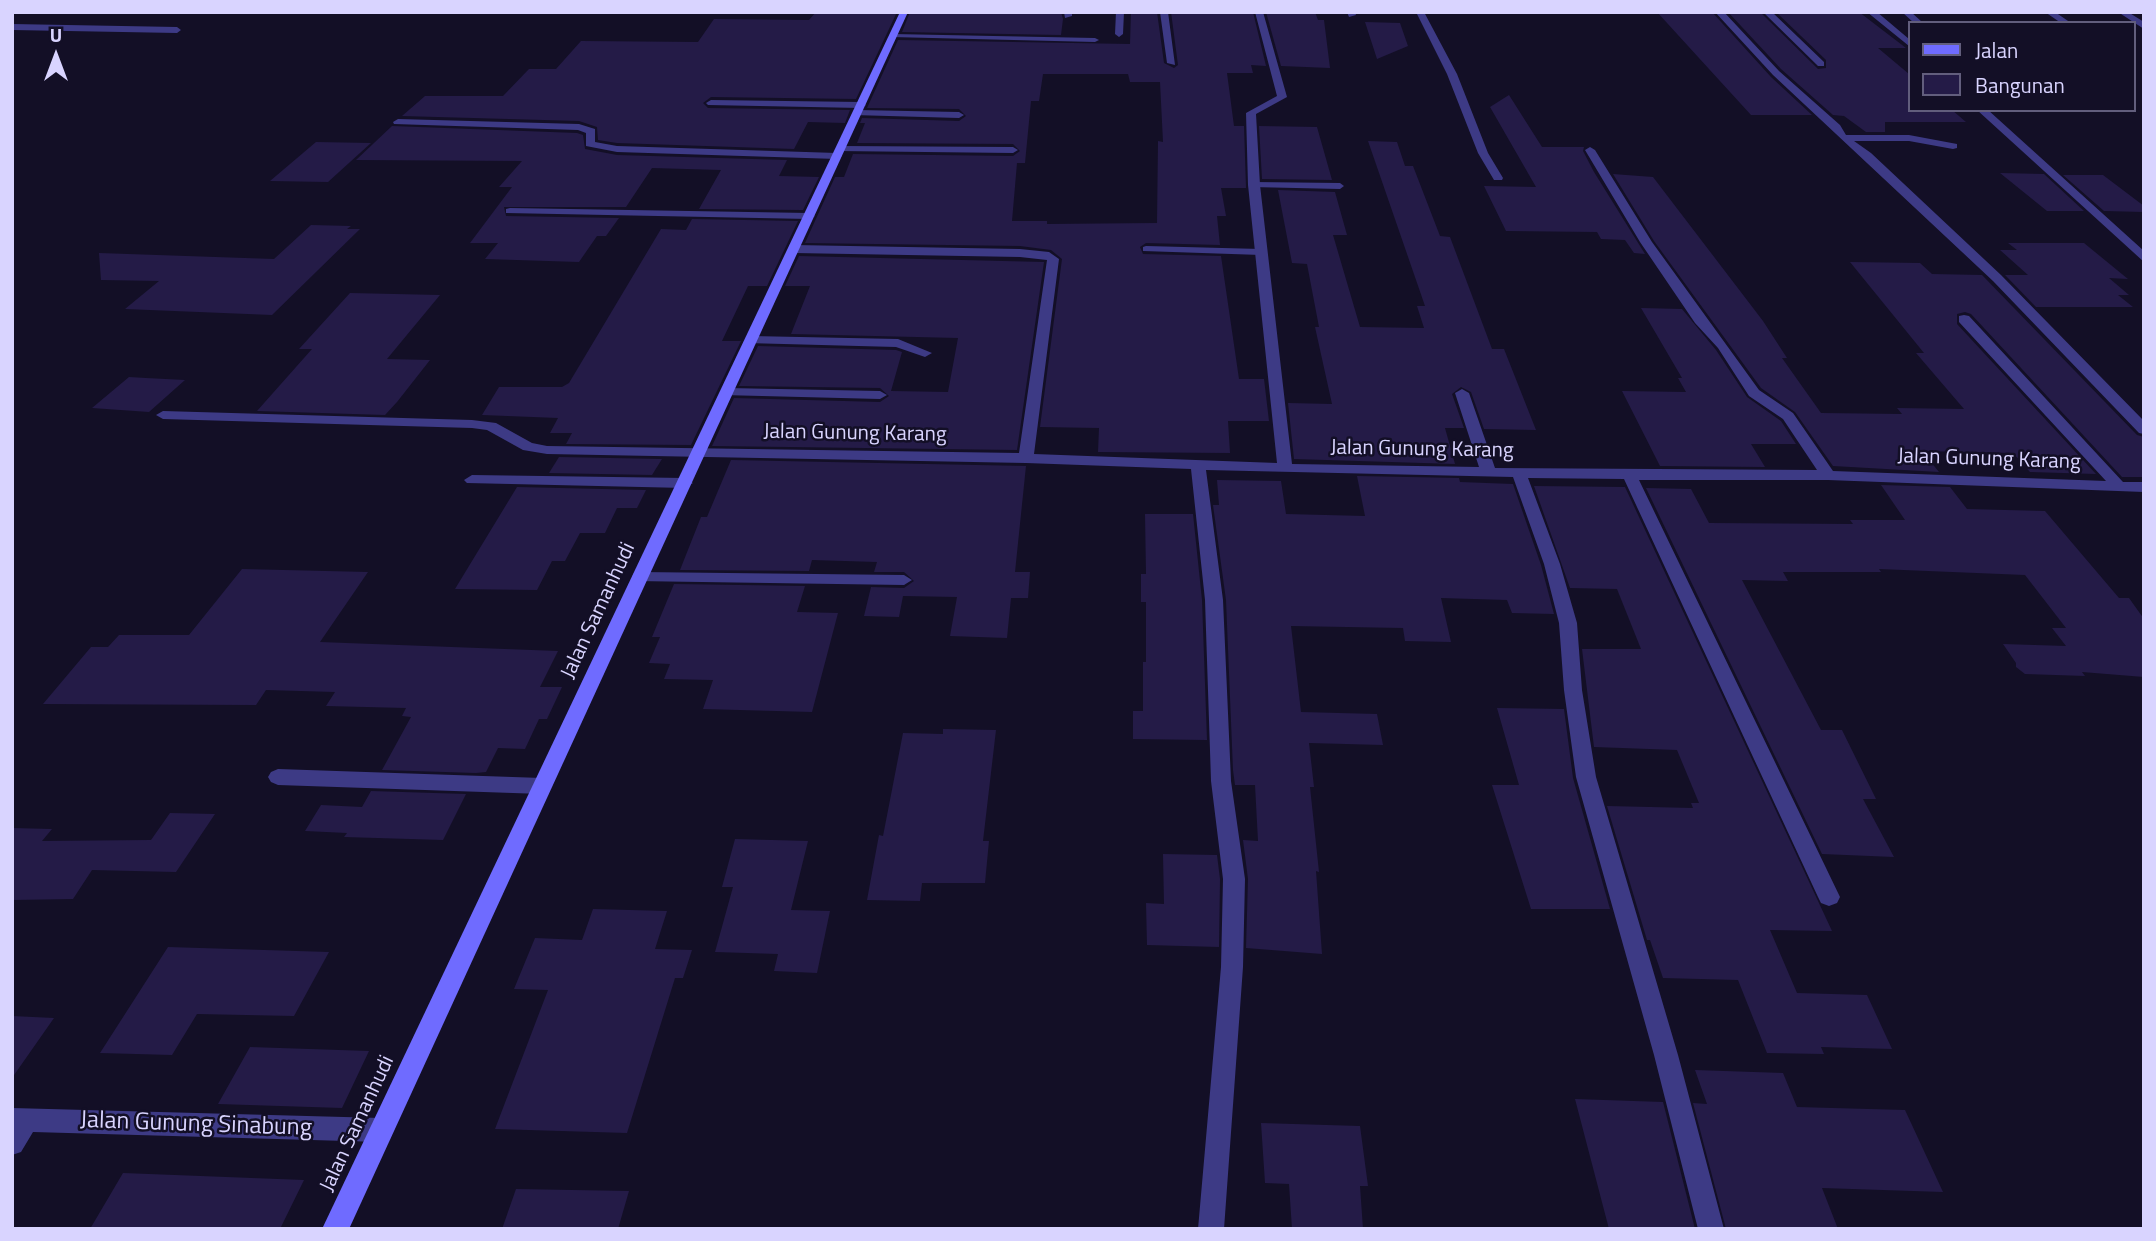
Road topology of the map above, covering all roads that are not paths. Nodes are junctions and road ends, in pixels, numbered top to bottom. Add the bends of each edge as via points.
1 (905, 12) edge
2 (1121, 12) edge
3 (1164, 12) edge
4 (1259, 12) edge
5 (1420, 12) edge
6 (1719, 12) edge
7 (1767, 12) edge
8 (1871, 12) edge
9 (2122, 12) edge
10 (2144, 26) edge
11 (12, 27) edge
12 (177, 30) dead end
13 (1119, 34) dead end
14 (893, 36) junction
15 (1095, 40) dead end
16 (1908, 42) edge
17 (1172, 63) dead end
18 (1821, 64) dead end
19 (710, 103) dead end
20 (859, 109) junction
21 (1984, 112) edge
22 (959, 115) dead end
23 (398, 122) dead end
24 (1843, 138) junction
25 (1953, 146) dead end
26 (1013, 150) dead end
27 (1590, 150) dead end
28 (839, 152) junction
29 (1498, 178) dead end
30 (1254, 185) junction
31 (1340, 186) dead end
32 (510, 211) dead end
33 (809, 216) junction
34 (794, 249) junction
35 (1146, 249) dead end
36 (1261, 252) junction
37 (2144, 258) edge
38 (1964, 319) dead end
39 (751, 340) junction
40 (925, 353) dead end
41 (727, 392) junction
42 (1462, 393) dead end
43 (880, 394) dead end
44 (163, 415) dead end
45 (2144, 430) edge
46 (699, 451) junction
47 (1026, 458) junction
48 (1198, 464) junction
49 (1285, 468) junction
50 (1488, 471) junction
51 (1519, 473) junction
52 (1629, 475) junction
53 (1828, 475) junction
54 (472, 481) dead end
55 (685, 483) junction
56 (2119, 486) junction
57 (2144, 487) edge
58 (640, 577) junction
59 (904, 580) dead end
60 (278, 777) dead end
61 (542, 786) junction
62 (1829, 897) dead end
63 (20, 1120) edge
64 (381, 1130) junction
65 (12, 1143) edge
66 (335, 1229) edge
67 (1210, 1229) edge
68 (1711, 1229) edge

1 - 14 street, Jalan Samanhudi
2 - 13 street
3 - 17 street
4 - 30 street via 1282,97 1251,113
5 - 29 street
6 - 24 street
7 - 18 street
8 - 16 street
9 - 10 street
11 - 12 street
14 - 15 lane
14 - 20 street, Jalan Samanhudi
19 - 20 street
20 - 22 street
20 - 28 street, Jalan Samanhudi
21 - 37 street
23 - 28 street via 584,128 591,131 590,144 617,149
24 - 25 street via 1909,138
24 - 45 street via 1867,155 1997,278
26 - 28 street
27 - 53 street via 1700,320 1754,393 1788,416
28 - 33 street, Jalan Samanhudi
30 - 31 lane
30 - 36 street
32 - 33 street
33 - 34 street, Jalan Samanhudi
34 - 39 street, Jalan Samanhudi
34 - 47 street via 1020,253 1053,259
35 - 36 lane
36 - 49 street
38 - 56 street
39 - 40 street via 898,343
39 - 41 street, Jalan Samanhudi
41 - 43 street
41 - 46 street, Jalan Samanhudi
42 - 50 street
44 - 46 street, Jalan Gunung Karang via 471,424 491,426 528,447 547,450
46 - 47 street, Jalan Gunung Karang
46 - 55 street, Jalan Samanhudi
47 - 48 street, Jalan Gunung Karang
48 - 49 street, Jalan Gunung Karang
48 - 67 street via 1214,600 1221,781 1234,879 1232,967
49 - 50 street, Jalan Gunung Karang
50 - 51 street, Jalan Gunung Karang
51 - 52 street, Jalan Gunung Karang
51 - 68 street via 1568,623 1586,777
52 - 53 street, Jalan Gunung Karang
52 - 62 street
53 - 56 street, Jalan Gunung Karang
54 - 55 street
55 - 58 street, Jalan Samanhudi
56 - 57 street, Jalan Gunung Karang
58 - 59 street
58 - 61 street, Jalan Samanhudi
60 - 61 street
61 - 64 street, Jalan Samanhudi
63 - 64 street, Jalan Gunung Sinabung
63 - 65 street
64 - 66 street, Jalan Samanhudi

